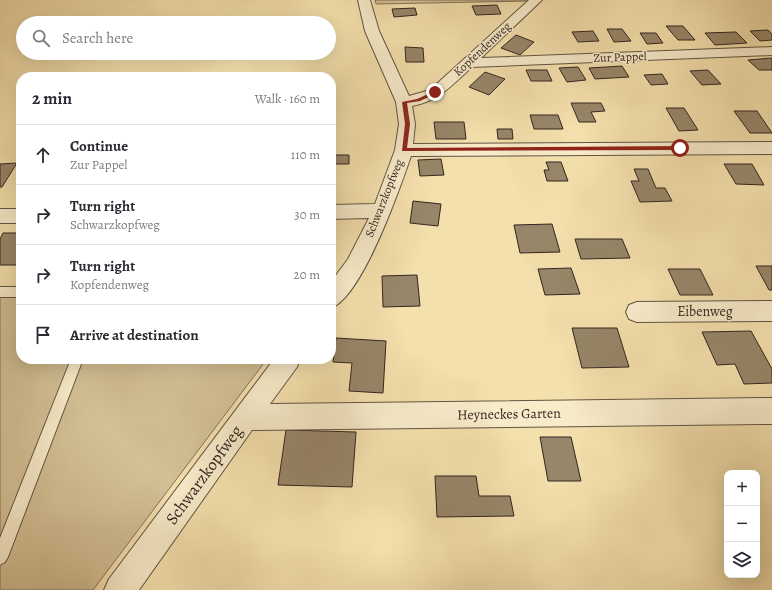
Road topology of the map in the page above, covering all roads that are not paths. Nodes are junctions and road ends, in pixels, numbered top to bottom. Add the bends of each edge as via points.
1 (364, 0) edge
2 (536, 0) edge
3 (772, 51) edge
4 (468, 63) junction
5 (404, 102) junction
6 (772, 148) edge
7 (404, 150) junction
8 (382, 211) junction
9 (336, 212) edge
10 (0, 216) edge
11 (16, 216) edge
12 (0, 292) edge
13 (16, 292) edge
14 (336, 292) edge
15 (772, 311) edge
16 (637, 312) dead end
17 (75, 364) edge
18 (284, 364) edge
19 (772, 411) edge
20 (246, 417) junction
21 (0, 557) edge
22 (120, 590) edge

1 - 5 street, Schwarzkopfweg via 372,31
2 - 4 street, Kopfendenweg
3 - 4 street, Zur Pappel
4 - 5 street, Kopfendenweg via 435,92 418,100
5 - 7 street, Schwarzkopfweg via 407,124
6 - 7 street
7 - 8 street, Schwarzkopfweg
8 - 9 street
8 - 14 street, Schwarzkopfweg via 356,265
10 - 11 street
12 - 13 lane
15 - 16 street, Eibenweg
17 - 21 lane
18 - 20 street, Schwarzkopfweg
19 - 20 street, Heyneckes Garten
20 - 22 street, Schwarzkopfweg

